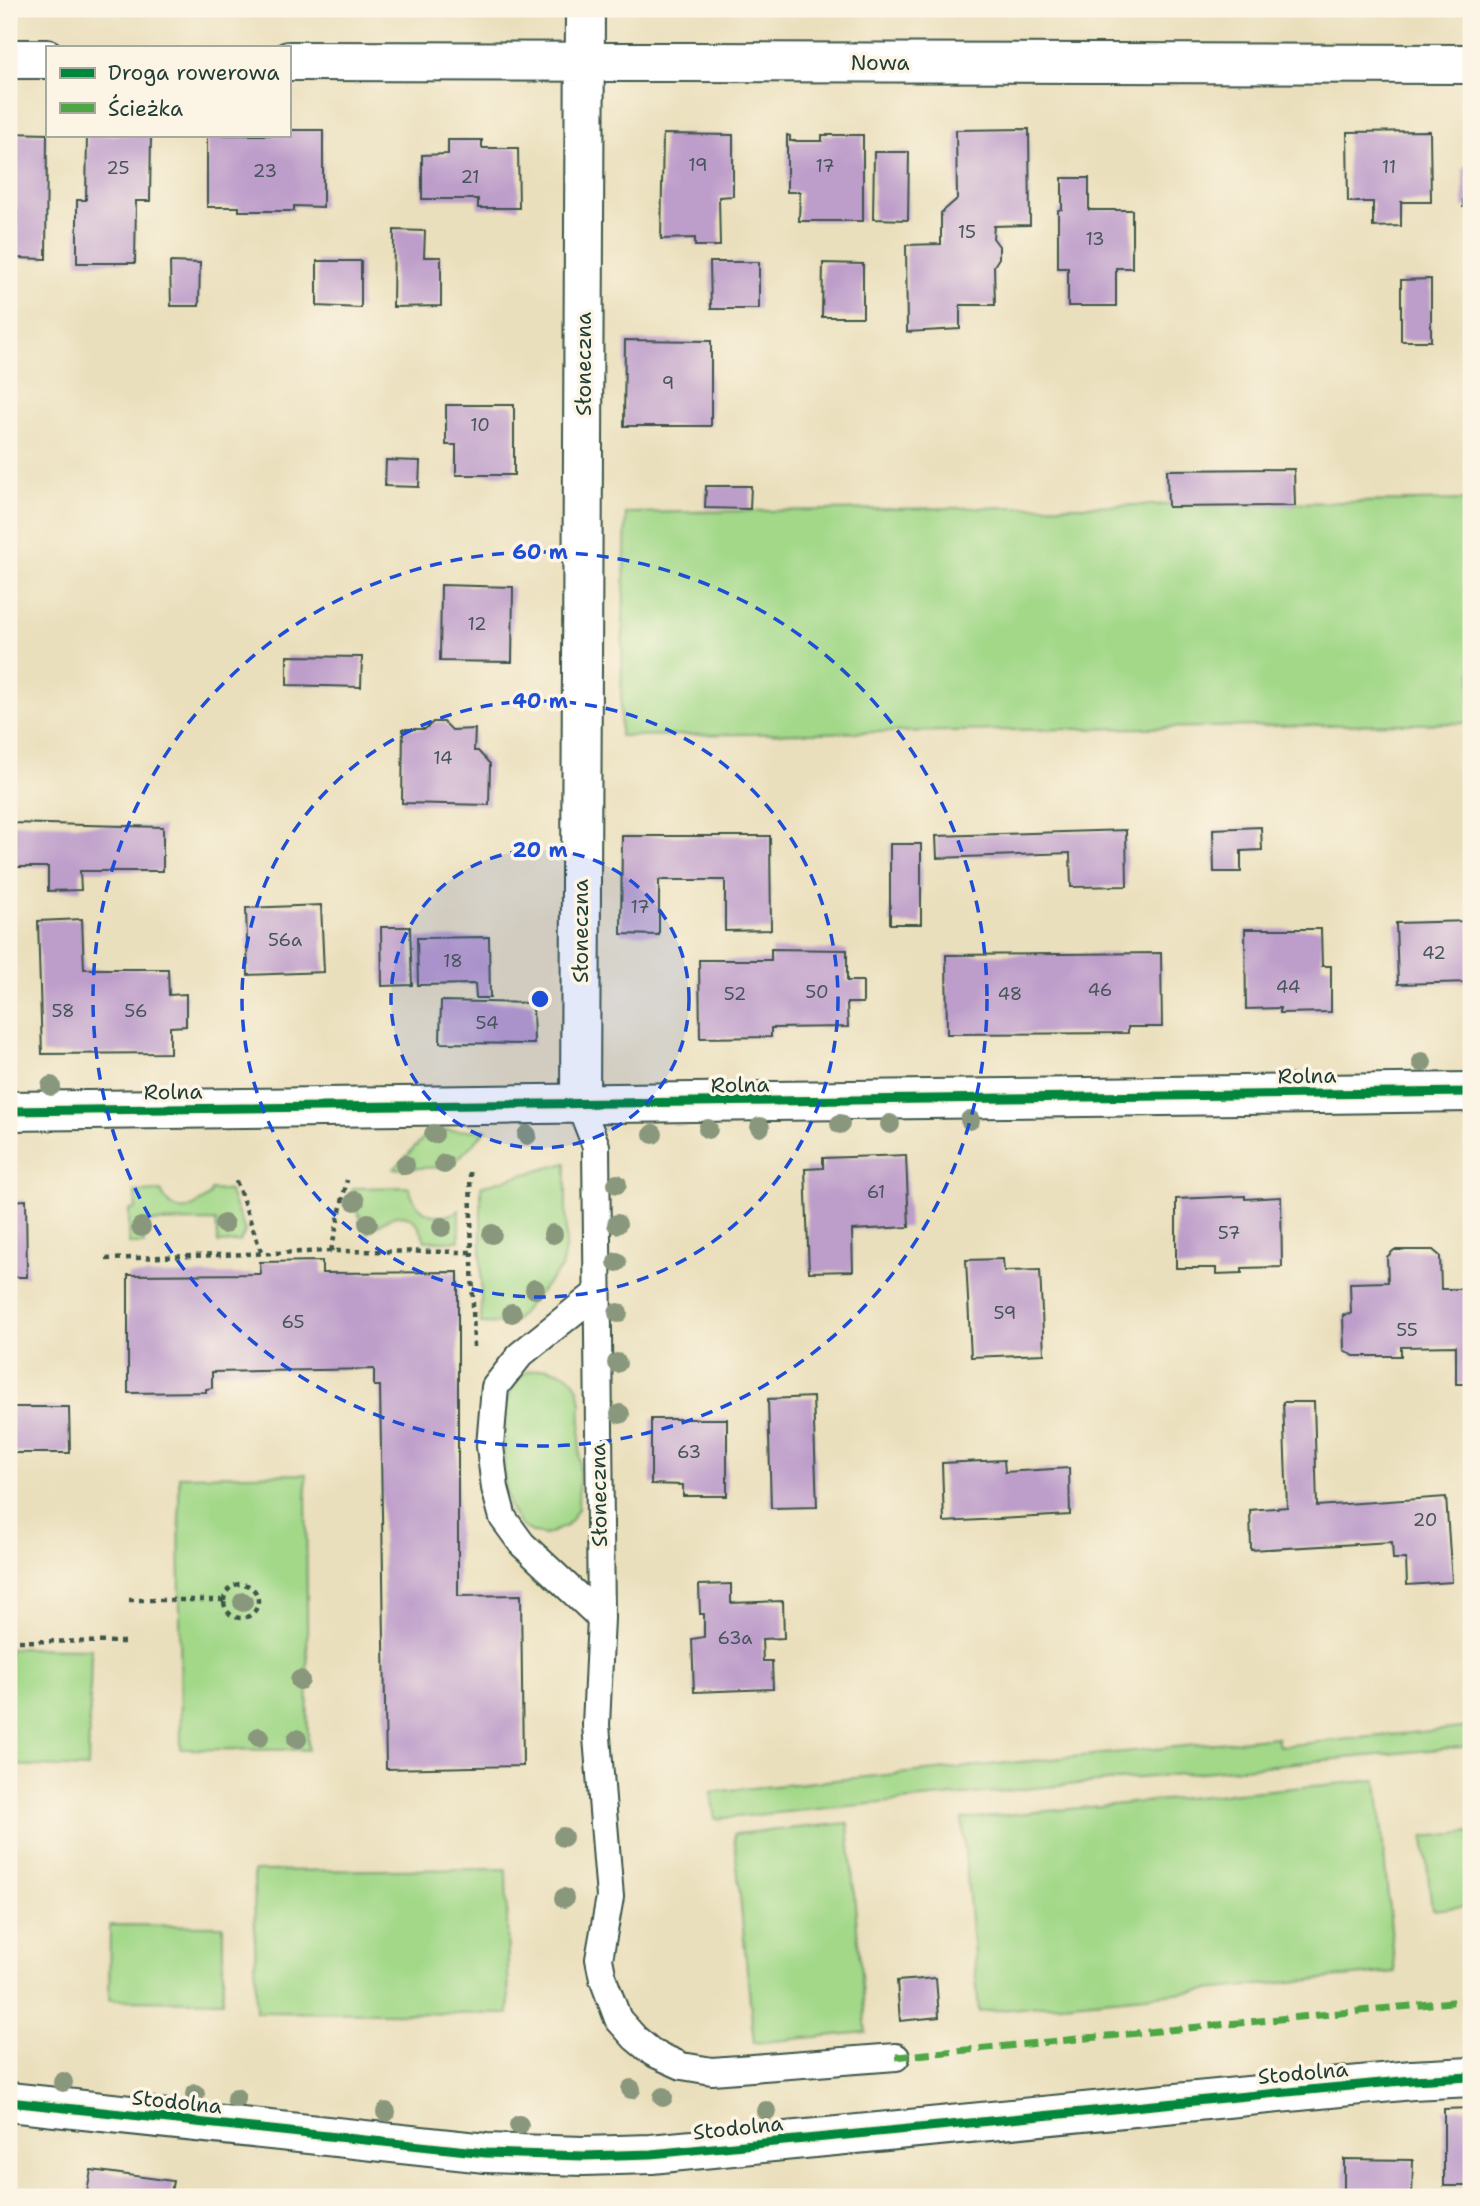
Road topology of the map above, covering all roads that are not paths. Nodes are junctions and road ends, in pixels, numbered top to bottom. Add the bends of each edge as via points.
1 (584, 9) edge
2 (9, 59) edge
3 (46, 59) edge
4 (290, 61) edge
5 (584, 62) junction
6 (1471, 64) edge
7 (1471, 1092) edge
8 (580, 1105) junction
9 (9, 1111) edge
10 (597, 1293) junction
11 (601, 1618) junction
12 (896, 2057) dead end
13 (1471, 2077) edge
14 (9, 2102) edge

1 - 5 street, Słoneczna
2 - 3 street
4 - 5 street, Nowa
5 - 6 street, Nowa
5 - 8 street, Słoneczna
7 - 8 street, Rolna
8 - 9 street, Rolna
8 - 10 lane, Słoneczna via 596,1146
10 - 11 lane, Słoneczna
10 - 11 lane via 521,1354 495,1387 490,1446 503,1518 522,1544
11 - 12 lane, Słoneczna via 596,1725 610,1897 599,1959 618,2019 653,2053 682,2066 712,2071
13 - 14 street, Stodolna via 651,2154 584,2156 486,2153

